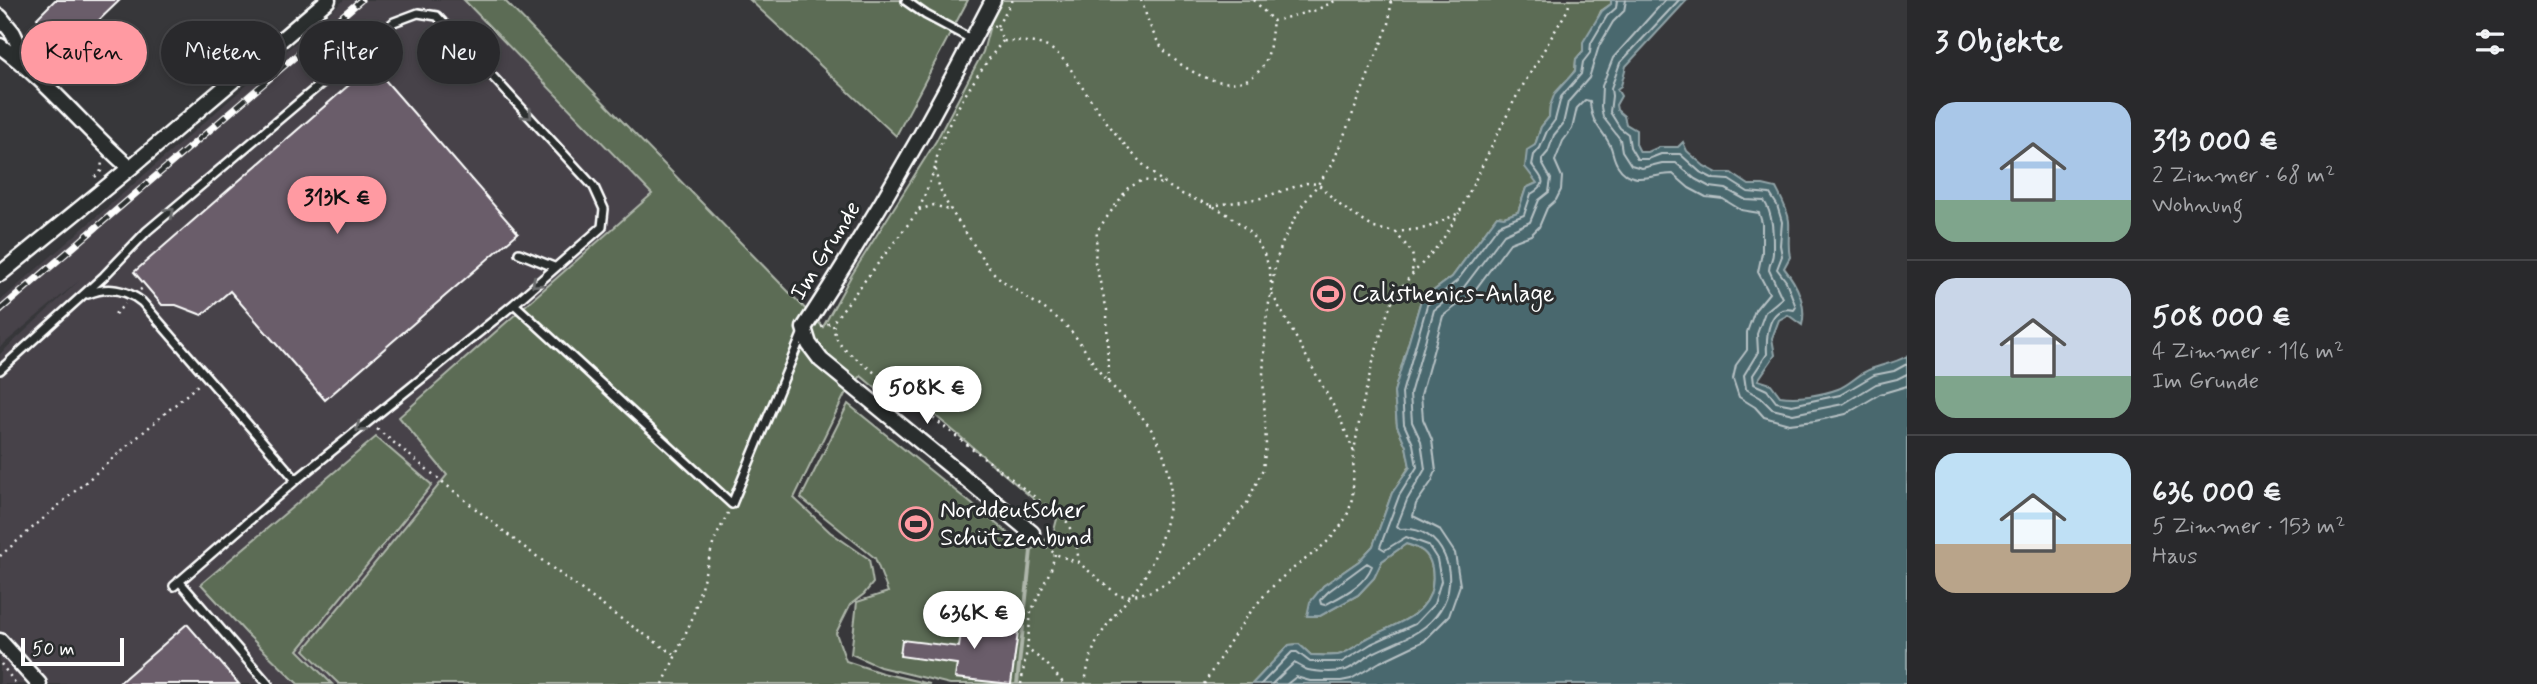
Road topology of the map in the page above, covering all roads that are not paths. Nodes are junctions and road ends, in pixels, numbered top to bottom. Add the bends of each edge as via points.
1 (993, 0) edge
2 (906, 1) edge
3 (320, 2) edge
4 (0, 17) edge
5 (973, 40) junction
6 (0, 46) edge
7 (21, 49) edge
8 (21, 61) edge
9 (45, 84) edge
10 (130, 168) junction
11 (519, 253) dead end
12 (554, 267) junction
13 (0, 274) edge
14 (75, 302) junction
15 (514, 304) junction
16 (804, 328) junction
17 (0, 370) edge
18 (296, 480) junction
19 (1032, 533) road end
20 (0, 641) edge
21 (39, 684) edge
22 (268, 684) edge

1 - 5 street, Im Grunde
2 - 5 lane
3 - 10 street
4 - 7 street
5 - 16 street, Im Grunde via 896,180
6 - 8 street
9 - 10 street
10 - 13 street
11 - 12 lane
14 -> 12 lane via 147,231 394,22 418,13 437,16 594,187 604,209 602,227
12 -> 15 lane
14 - 17 lane
14 - 18 lane via 100,289 133,295
15 - 16 lane via 732,504
15 -> 18 lane
16 - 19 street, Im Grunde via 821,360
18 - 22 lane via 177,583
20 - 21 street

